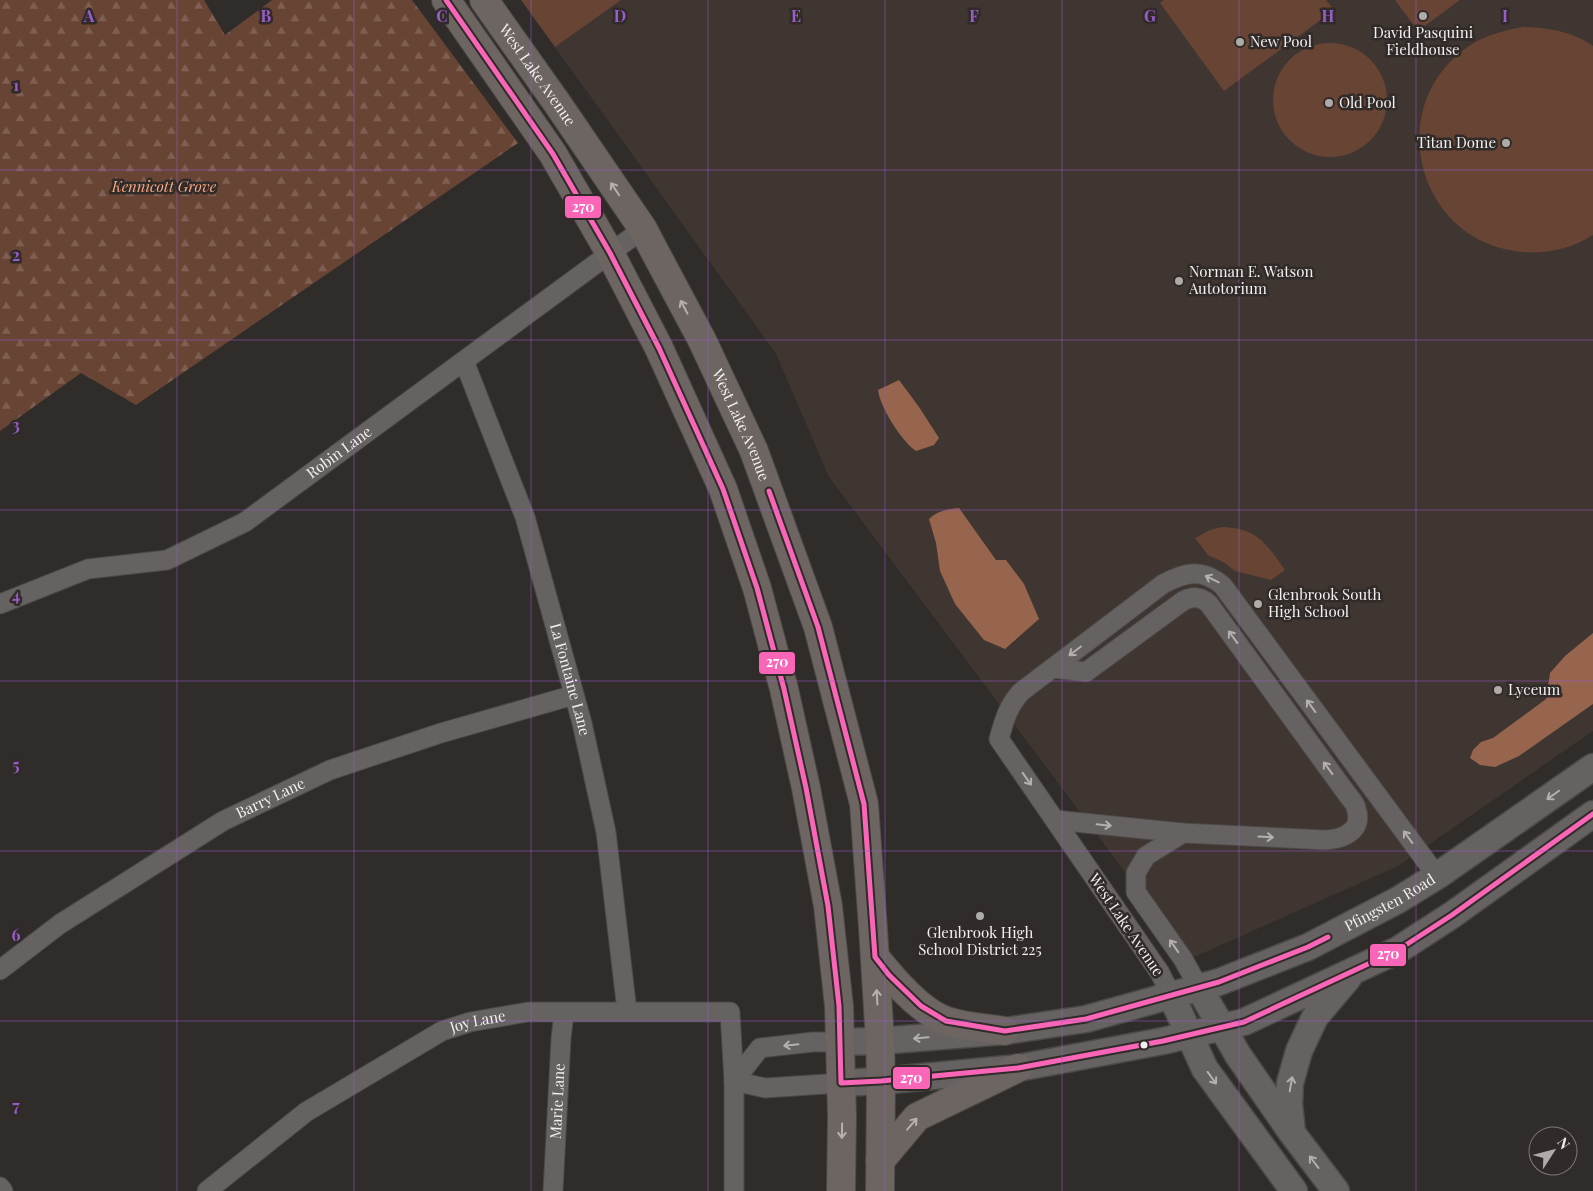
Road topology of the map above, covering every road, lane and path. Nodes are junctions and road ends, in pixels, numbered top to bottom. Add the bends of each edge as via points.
1 (446, 0) edge
2 (484, 0) edge
3 (643, 230) junction
4 (610, 253) junction
5 (464, 361) junction
6 (0, 604) edge
7 (1053, 668) junction
8 (574, 695) junction
9 (1593, 767) edge
10 (1593, 814) edge
11 (1055, 820) junction
12 (1183, 833) junction
13 (1436, 876) junction
14 (875, 957) junction
15 (0, 970) edge
16 (1352, 973) junction
17 (1199, 988) junction
18 (1171, 995) junction
19 (627, 1011) junction
20 (564, 1012) junction
21 (1222, 1027) junction
22 (1005, 1031) junction
23 (1190, 1035) junction
24 (880, 1041) junction
25 (840, 1042) junction
26 (1018, 1068) junction
27 (734, 1081) junction
28 (881, 1081) junction
29 (841, 1082) junction
30 (1292, 1133) junction
31 (880, 1161) junction
32 (0, 1187) edge
33 (3, 1191) edge
34 (206, 1191) edge
35 (553, 1191) edge
36 (734, 1191) edge
37 (841, 1191) edge
38 (880, 1191) edge
39 (1294, 1191) edge
40 (1336, 1191) edge

1 - 4 main road via 553,154
3 -> 2 main road, West Lake Avenue
3 - 4 street, Robin Lane
14 -> 3 main road, West Lake Avenue via 864,804 818,627 754,451 702,340
4 - 5 street, Robin Lane
4 - 25 main road via 659,348 723,489 757,588 784,689 826,896
5 - 6 street, Robin Lane via 245,522 167,560 88,569
5 - 8 street, La Fontaine Lane via 525,517
7 -> 11 street, West Lake Avenue via 1012,702 1005,714 999,739
12 -> 7 street via 1337,840 1347,836 1358,819 1352,801 1204,599 1190,597 1183,601 1086,672
13 -> 7 street via 1214,577 1188,574 1163,584
8 - 15 street, Barry Lane via 441,733 330,770 223,821 60,924
8 - 19 street, La Fontaine Lane via 606,832
9 -> 13 main road, Pfingsten Road
10 - 16 main road via 1452,915 1398,950
11 -> 12 street
11 - 18 street, West Lake Avenue via 1160,973
17 -> 12 street via 1183,959 1136,892 1136,873 1146,856
13 - 17 main road, Pfingsten Road via 1398,900 1308,947
14 - 22 main road via 921,1006 946,1020
24 -> 14 main road, West Lake Avenue
16 - 21 main road via 1244,1022
30 -> 16 main road via 1288,1104 1299,1051 1315,1017
17 - 18 main road, Pfingsten Road
17 - 21 main road
18 - 22 main road, Pfingsten Road via 1086,1019
18 - 23 main road, West Lake Avenue
19 - 20 street, Joy Lane
19 - 27 street, Joy Lane via 730,1012
20 - 34 street, Joy Lane via 528,1012 470,1022 442,1031 306,1112
20 - 35 street, Marie Lane
21 - 23 main road
21 - 30 main road
22 -> 24 main road, Pfingsten Road
23 - 26 main road
23 -> 39 main road, West Lake Avenue via 1205,1069
24 - 25 main road, Pfingsten Road
24 - 28 main road, West Lake Avenue
25 -> 27 street, Pfingsten Road via 760,1048
25 - 29 main road
26 - 28 main road
31 -> 26 main road via 918,1117
27 - 29 street via 765,1088
27 - 36 street
28 - 29 main road
28 - 31 main road, West Lake Avenue
29 -> 37 main road
40 -> 30 main road
31 - 38 main road, West Lake Avenue
32 - 33 street

